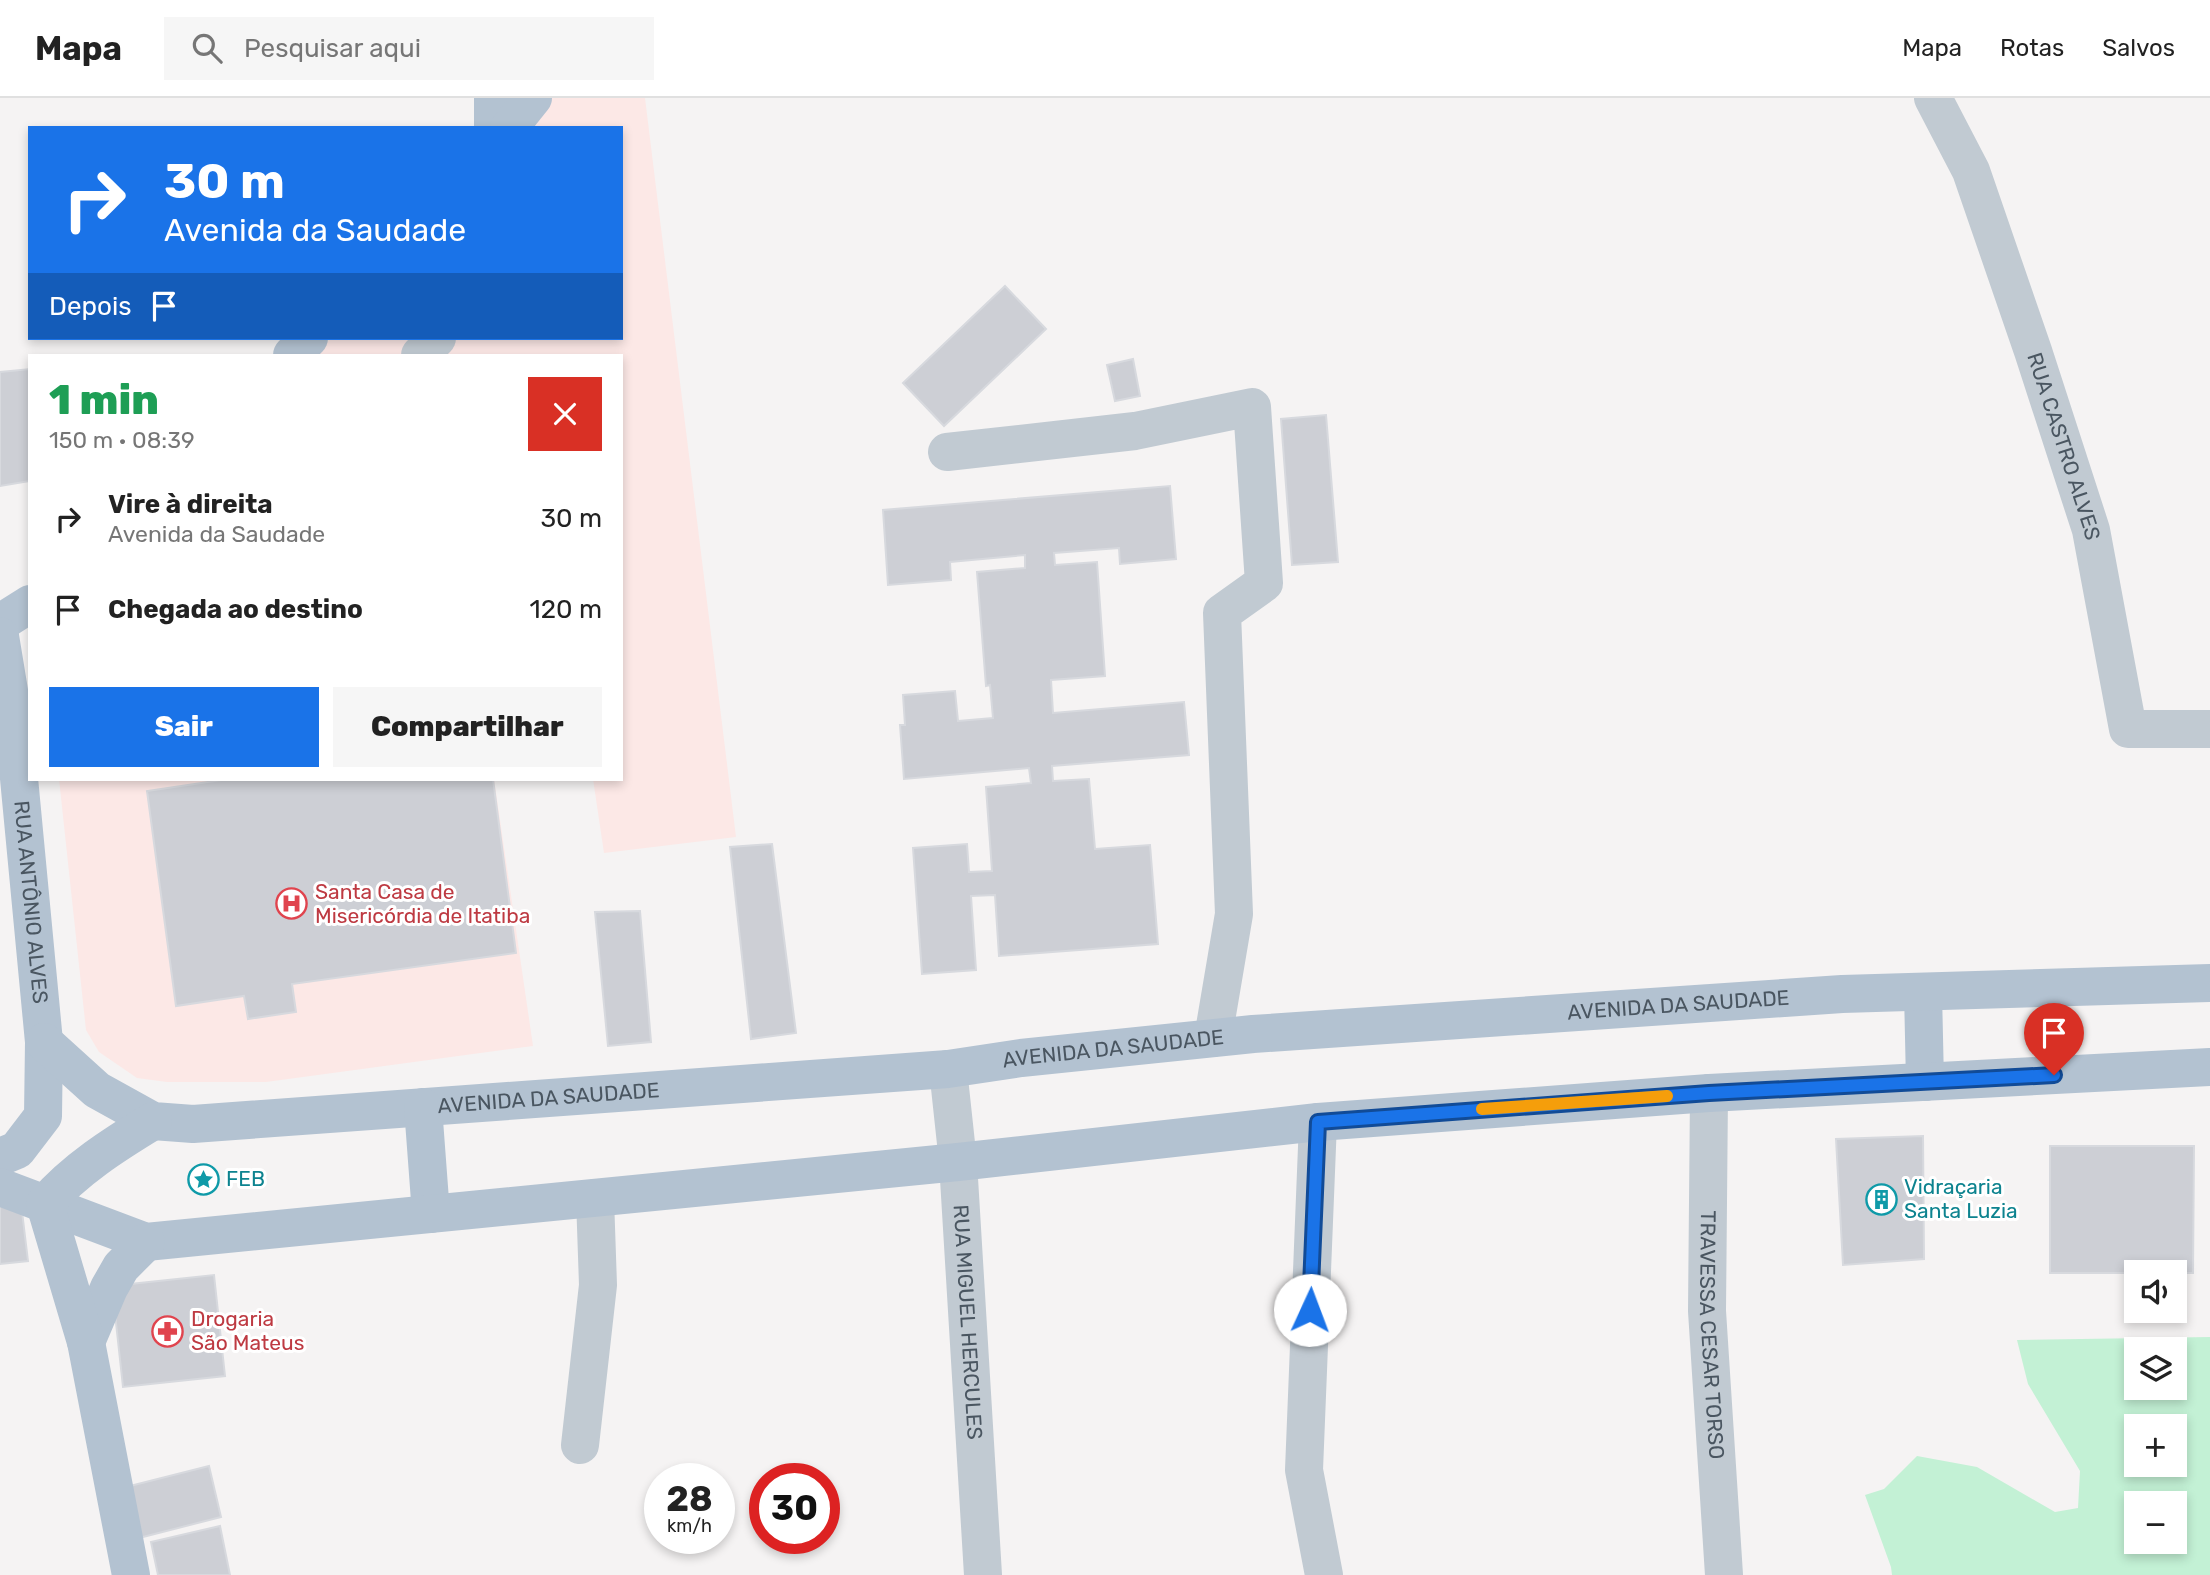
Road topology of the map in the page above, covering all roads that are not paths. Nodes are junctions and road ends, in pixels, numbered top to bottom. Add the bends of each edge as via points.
1 (493, 98) edge
2 (533, 98) edge
3 (1933, 98) edge
4 (493, 126) edge
5 (511, 126) edge
6 (307, 340) edge
7 (436, 340) edge
8 (293, 354) edge
9 (421, 354) edge
10 (947, 452) dead end
11 (28, 605) edge
12 (0, 623) edge
13 (0, 636) edge
14 (21, 711) edge
15 (2210, 729) edge
16 (2210, 983) edge
17 (1923, 992) junction
18 (1213, 1038) junction
19 (44, 1042) junction
20 (2210, 1067) edge
21 (948, 1069) junction
22 (1925, 1082) junction
23 (1709, 1093) junction
24 (423, 1107) junction
25 (153, 1121) junction
26 (1318, 1122) junction
27 (0, 1157) edge
28 (958, 1162) junction
29 (0, 1187) edge
30 (595, 1198) junction
31 (45, 1204) junction
32 (431, 1214) junction
33 (146, 1242) junction
34 (86, 1342) junction
35 (580, 1444) dead end
36 (131, 1575) edge
37 (983, 1575) edge
38 (1324, 1575) edge
39 (1724, 1575) edge

1 - 4 main road
2 - 5 main road
3 - 15 street, RUA CASTRO ALVES via 1971,171 2091,530 2128,729
6 - 8 main road
7 - 9 street
10 - 18 street via 1135,431 1252,408 1264,583 1222,613 1234,914
11 - 12 main road
13 - 14 main road, RUA ANTÔNIO ALVES
14 - 19 main road, RUA ANTÔNIO ALVES
16 - 17 main road, AVENIDA DA SAUDADE
17 - 18 main road, AVENIDA DA SAUDADE
17 - 22 main road
18 - 21 main road, AVENIDA DA SAUDADE
19 - 25 main road, AVENIDA DA SAUDADE via 97,1090
19 - 27 main road, RUA ANTÔNIO ALVES via 43,1116 18,1150
20 - 22 main road
21 - 24 main road, AVENIDA DA SAUDADE
21 - 28 street, RUA MIGUEL HERCULES
22 - 23 main road
23 - 26 main road
23 - 39 street, TRAVESSA CESAR TORSO via 1707,1311
24 - 25 main road, AVENIDA DA SAUDADE via 193,1125
24 - 32 main road
25 - 31 main road via 86,1166
26 - 28 main road
26 - 38 street via 1304,1471
28 - 30 main road
28 - 37 street, RUA MIGUEL HERCULES
29 - 31 main road
30 - 32 main road
30 - 35 street via 598,1285
31 - 33 main road
31 - 34 main road
32 - 33 main road
33 - 34 main road via 121,1266
34 - 36 main road

